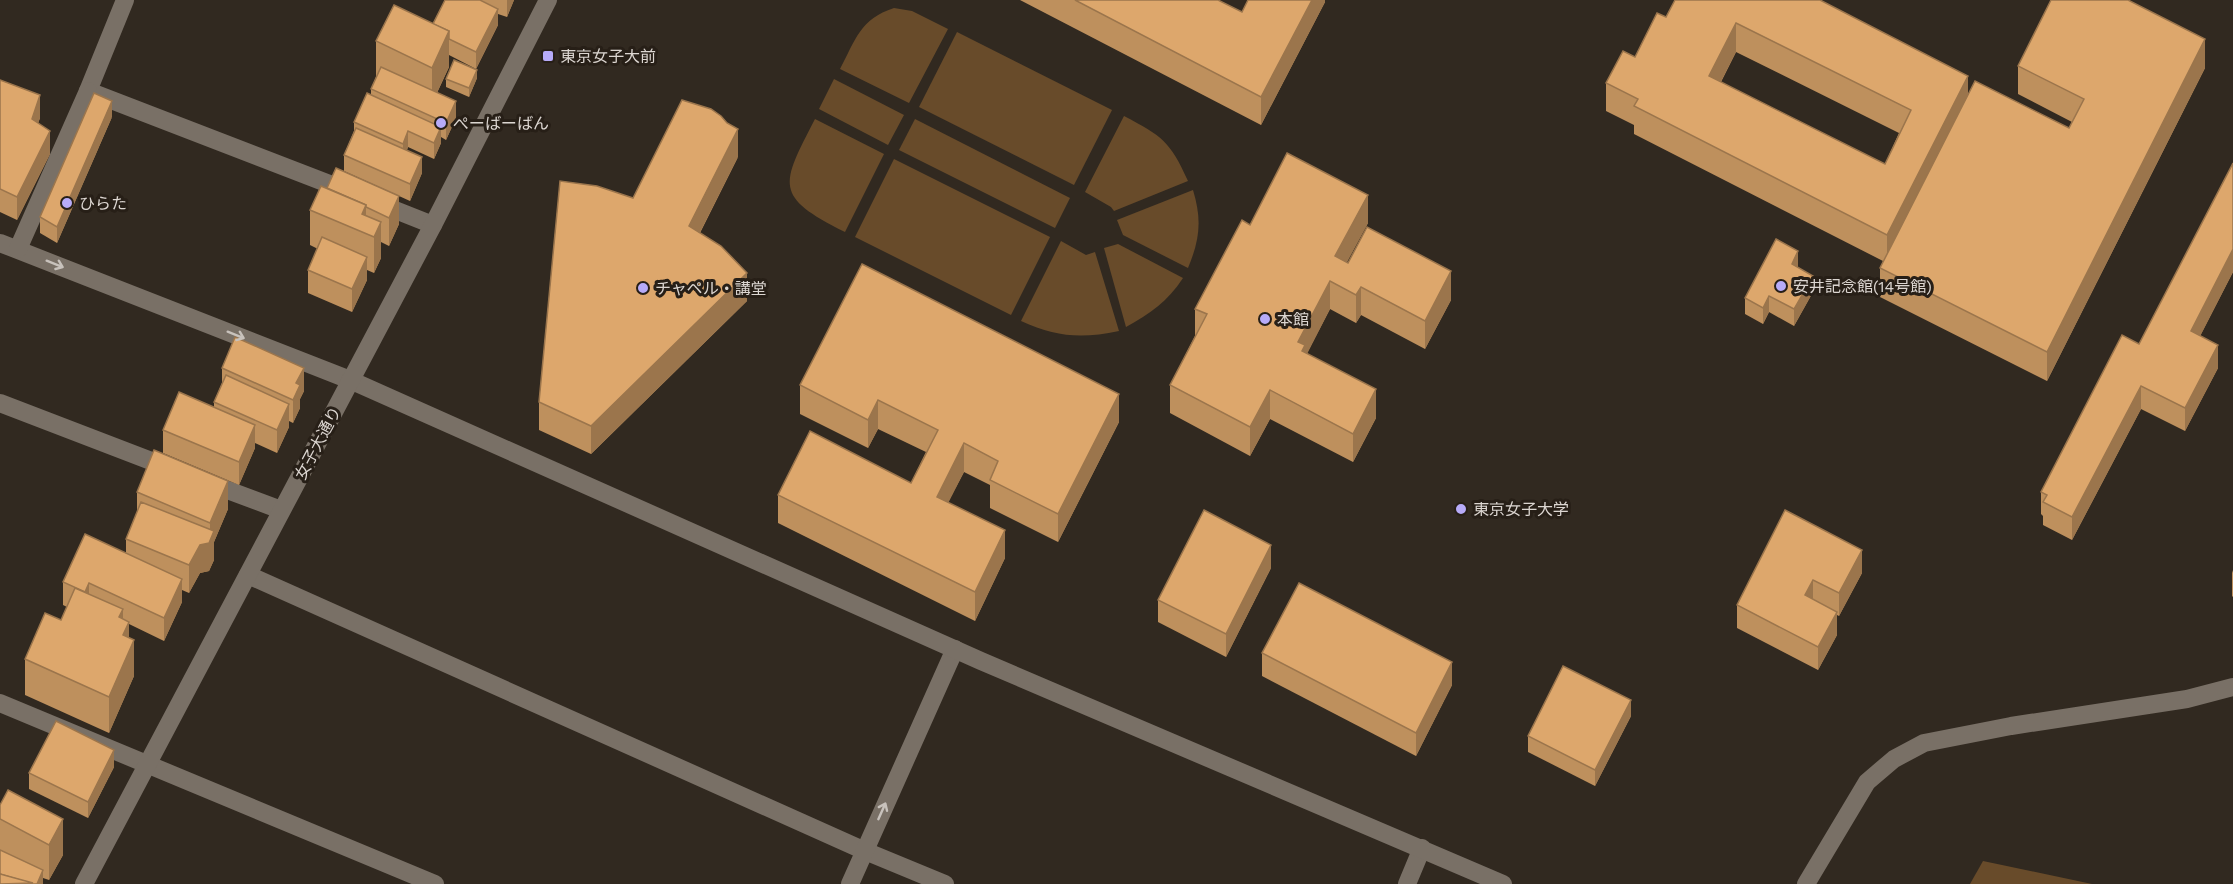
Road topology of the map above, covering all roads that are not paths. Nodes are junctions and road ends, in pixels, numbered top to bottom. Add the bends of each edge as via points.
1 (125, 0) edge
2 (548, 0) edge
3 (88, 91) junction
4 (433, 225) junction
5 (0, 243) edge
6 (18, 249) junction
7 (350, 380) junction
8 (0, 403) edge
9 (282, 510) junction
10 (248, 575) junction
11 (955, 649) junction
12 (2233, 687) edge
13 (0, 703) edge
14 (148, 763) junction
15 (1422, 848) junction
16 (865, 850) junction
17 (84, 884) edge
18 (435, 884) edge
19 (850, 884) edge
20 (945, 884) edge
21 (1407, 884) edge
22 (1503, 884) edge
23 (1806, 884) edge

1 - 3 street
2 - 4 street, 女子大通り
3 - 4 street
3 - 6 street
4 - 7 street, 女子大通り
5 - 6 street
6 -> 7 street
7 - 9 street, 女子大通り
7 - 11 street
8 - 9 street
9 - 10 street, 女子大通り
10 - 14 street, 女子大通り
10 - 16 street
11 - 15 street
16 -> 11 street
12 - 23 street via 2187,699 1924,743 1894,759 1867,782
13 - 14 street
14 - 17 street, 女子大通り
14 - 18 street
15 - 21 street
15 - 22 street
16 - 19 street
16 - 20 street

